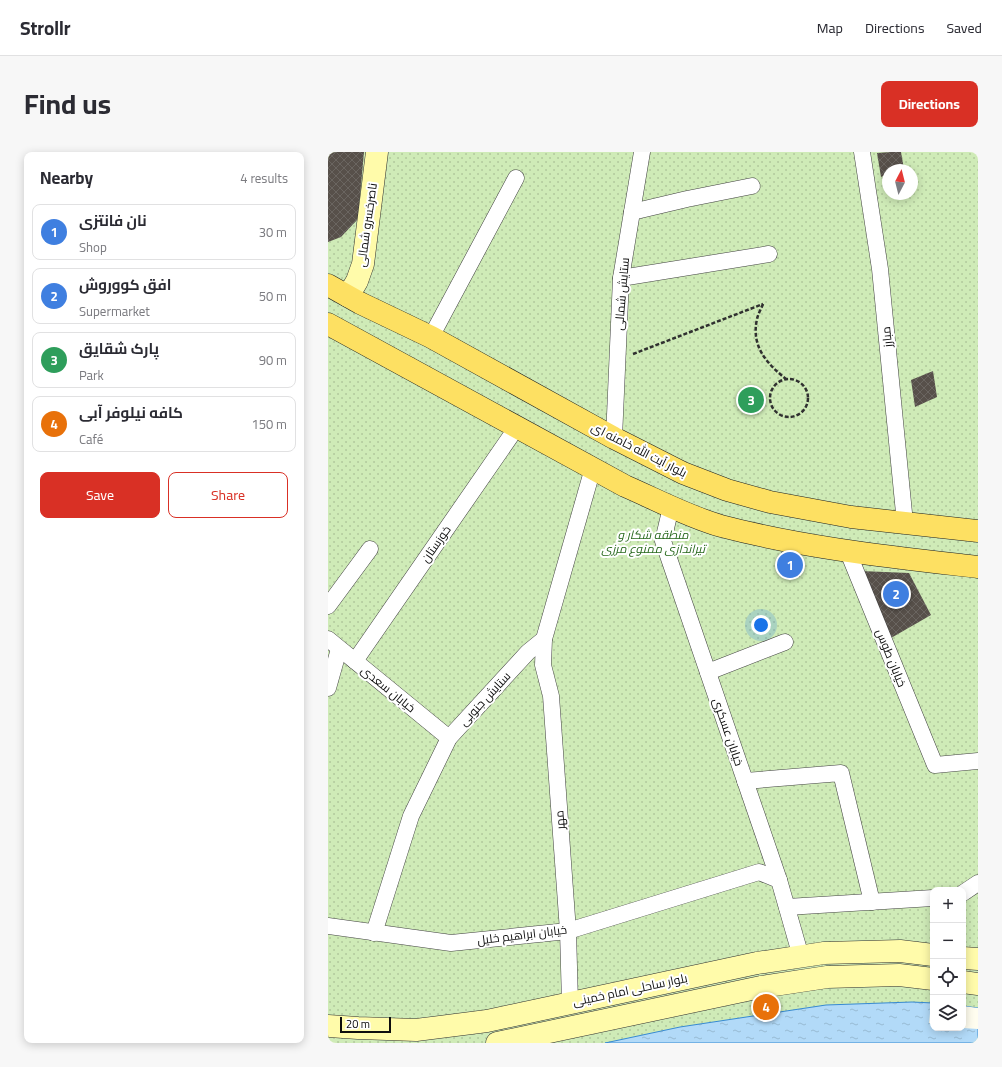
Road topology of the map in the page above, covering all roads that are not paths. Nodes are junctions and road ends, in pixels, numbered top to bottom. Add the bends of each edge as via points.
1 (377, 152) edge
2 (642, 152) edge
3 (862, 152) edge
4 (516, 178) dead end
5 (752, 186) dead end
6 (632, 212) junction
7 (769, 254) dead end
8 (621, 278) junction
9 (328, 285) edge
10 (348, 296) junction
11 (328, 325) edge
12 (431, 337) junction
13 (517, 427) junction
14 (614, 438) junction
15 (593, 468) junction
16 (671, 507) junction
17 (905, 523) junction
18 (978, 532) edge
19 (370, 549) dead end
20 (848, 552) junction
21 (978, 567) edge
22 (328, 606) edge
23 (544, 639) junction
24 (785, 642) dead end
25 (334, 644) edge
26 (355, 661) junction
27 (708, 672) junction
28 (328, 688) edge
29 (448, 738) junction
30 (978, 760) edge
31 (745, 781) junction
32 (779, 880) junction
33 (978, 883) edge
34 (966, 891) edge
35 (930, 898) edge
36 (872, 902) junction
37 (787, 907) junction
38 (328, 926) edge
39 (568, 931) junction
40 (374, 933) junction
41 (930, 955) edge
42 (801, 957) junction
43 (966, 958) edge
44 (978, 960) edge
45 (930, 979) edge
46 (966, 982) edge
47 (978, 984) edge
48 (570, 1003) junction
49 (328, 1026) edge
50 (497, 1043) edge

1 - 10 main road, ناصرخسرو شمالی via 363,264
2 - 6 street, ستایش شمالی
3 - 17 street, مبارز via 880,269
4 - 12 street
5 - 6 street
6 - 8 street, ستایش شمالی
7 - 8 street
8 - 14 street, ستایش شمالی
9 - 10 main road, بلوار آیت الله خامنه ای
10 - 11 main road
10 - 12 main road, بلوار آیت الله خامنه ای
11 - 13 main road
12 - 14 main road, بلوار آیت الله خامنه ای
13 - 15 main road
13 - 26 street, خوزستان
14 - 17 main road, بلوار آیت الله خامنه ای via 682,473 727,490 770,502 851,517
15 - 16 main road
15 - 23 street
16 - 20 main road via 719,525
16 - 27 street, خیابان عسکری via 663,541
17 - 18 main road, بلوار آیت الله خامنه ای
19 - 22 street
20 - 21 main road
20 - 30 street, خیابان طوس via 935,765
23 - 29 street, ستایش جنوبی via 528,652
23 - 39 street, مهر via 542,665 551,696
24 - 27 street
25 - 26 street, خیابان سعدی
25 - 28 street
26 - 29 street, خیابان سعدی
27 - 31 street, خیابان عسکری
29 - 40 street, ستایش جنوبی via 411,816
31 - 32 street, خیابان عسکری
31 - 36 street via 841,773
32 - 37 street, خیابان عسکری
32 - 39 street, خیابان ابراهیم خلیل via 759,872
33 - 34 street
35 - 36 street
36 - 37 street
37 - 42 street, خیابان عسکری
38 - 40 street, خیابان ابراهیم خلیل
39 - 40 street, خیابان ابراهیم خلیل via 451,944
39 - 48 street, مهر
41 - 42 main road, بلوار ساحلی امام خمینی via 900,951 824,953
42 - 48 main road, بلوار ساحلی امام خمینی via 757,963
43 - 44 main road
45 - 50 main road, بلوار ساحلی امام خمینی via 899,975 827,977 762,987
46 - 47 main road
48 - 49 main road, بلوار ساحلی امام خمینی via 487,1021 416,1030

